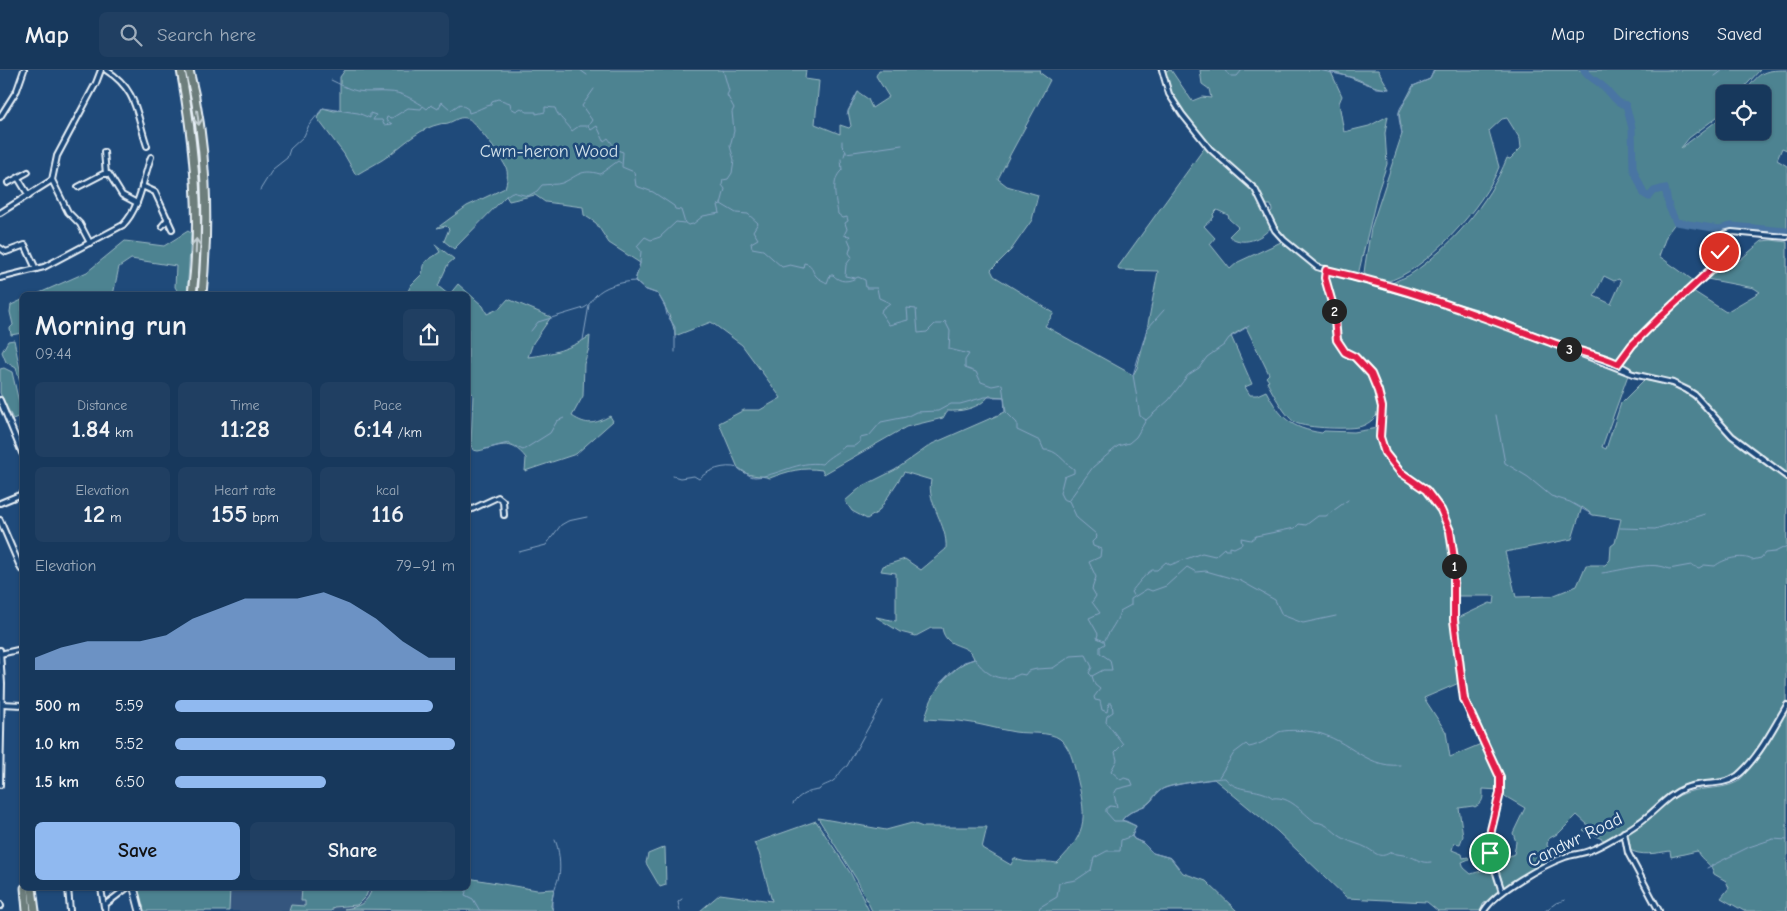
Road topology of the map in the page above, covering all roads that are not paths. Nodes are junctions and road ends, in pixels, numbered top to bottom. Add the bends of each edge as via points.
1 (24, 70) edge
2 (101, 70) edge
3 (106, 70) edge
4 (181, 70) edge
5 (189, 70) edge
6 (1162, 70) edge
7 (0, 117) edge
8 (147, 146) dead end
9 (104, 152) dead end
10 (151, 157) dead end
11 (28, 172) dead end
12 (106, 174) junction
13 (18, 178) junction
14 (52, 180) junction
15 (8, 183) dead end
16 (142, 186) junction
17 (78, 187) dead end
18 (29, 196) junction
19 (137, 202) junction
20 (0, 213) edge
21 (168, 219) junction
22 (162, 226) dead end
23 (172, 229) dead end
24 (1787, 237) edge
25 (90, 243) junction
26 (0, 248) edge
27 (36, 269) junction
28 (1326, 270) junction
29 (0, 278) edge
30 (192, 292) edge
31 (202, 292) edge
32 (1575, 350) junction
33 (1618, 364) junction
34 (1633, 374) junction
35 (0, 400) edge
36 (20, 448) edge
37 (1787, 477) edge
38 (20, 495) edge
39 (0, 503) edge
40 (470, 509) edge
41 (504, 515) dead end
42 (0, 520) edge
43 (20, 567) edge
44 (20, 649) edge
45 (0, 650) edge
46 (0, 654) edge
47 (1, 684) edge
48 (2, 704) junction
49 (20, 705) edge
50 (1787, 705) edge
51 (0, 747) edge
52 (0, 785) edge
53 (1624, 832) junction
54 (24, 890) edge
55 (32, 890) edge
56 (68, 890) edge
57 (101, 890) edge
58 (125, 890) edge
59 (135, 890) edge
60 (1502, 892) junction
61 (104, 909) edge
62 (27, 911) edge
63 (35, 911) edge
64 (70, 911) edge
65 (140, 911) edge
66 (1484, 911) edge
67 (1659, 911) edge

1 - 7 street via 17,90
2 - 14 street via 57,156
3 - 8 street via 132,95
30 -> 4 highway via 196,198 194,158
5 -> 31 highway via 197,108 204,181
6 - 28 street via 1177,108 1210,148 1256,189 1275,230 1310,261
9 - 12 street
10 - 16 street
11 - 13 street
12 - 17 street
12 - 19 street via 122,195
13 - 15 street
13 - 18 street
14 - 18 street
14 - 25 street via 68,212 80,224
16 - 19 street
16 - 21 street via 154,192
18 - 20 street
19 - 25 street via 131,217 123,225
21 - 22 street
21 - 23 street
24 - 33 street via 1724,234 1716,265 1632,345
25 - 27 street
26 - 27 street via 6,252 25,245
27 - 29 street
28 - 32 street via 1474,312
28 - 60 street via 1337,340 1345,352 1355,357 1371,374 1378,391 1382,407 1380,437 1385,453 1400,472 1426,490 1441,510 1450,531 1454,559 1454,620 1464,699 1500,777 1489,851
32 - 33 street
32 - 34 street
33 - 34 street
34 - 37 street via 1673,383 1696,395 1732,436
35 - 36 street
38 - 39 street
40 - 41 street via 498,498 504,501
42 - 43 street
44 - 46 street
45 - 46 street
46 - 47 street
47 - 48 street
48 - 49 street
48 - 51 street
50 - 53 street, Candwr Road via 1760,748 1738,775 1720,783 1701,784 1677,792
51 - 52 street
53 - 60 street, Candwr Road via 1592,850 1557,860
53 - 67 street via 1628,853
54 - 62 highway
55 - 63 highway
56 - 64 street
57 - 61 street
58 - 61 street
59 - 65 main road
60 - 66 street, Candwr Road

